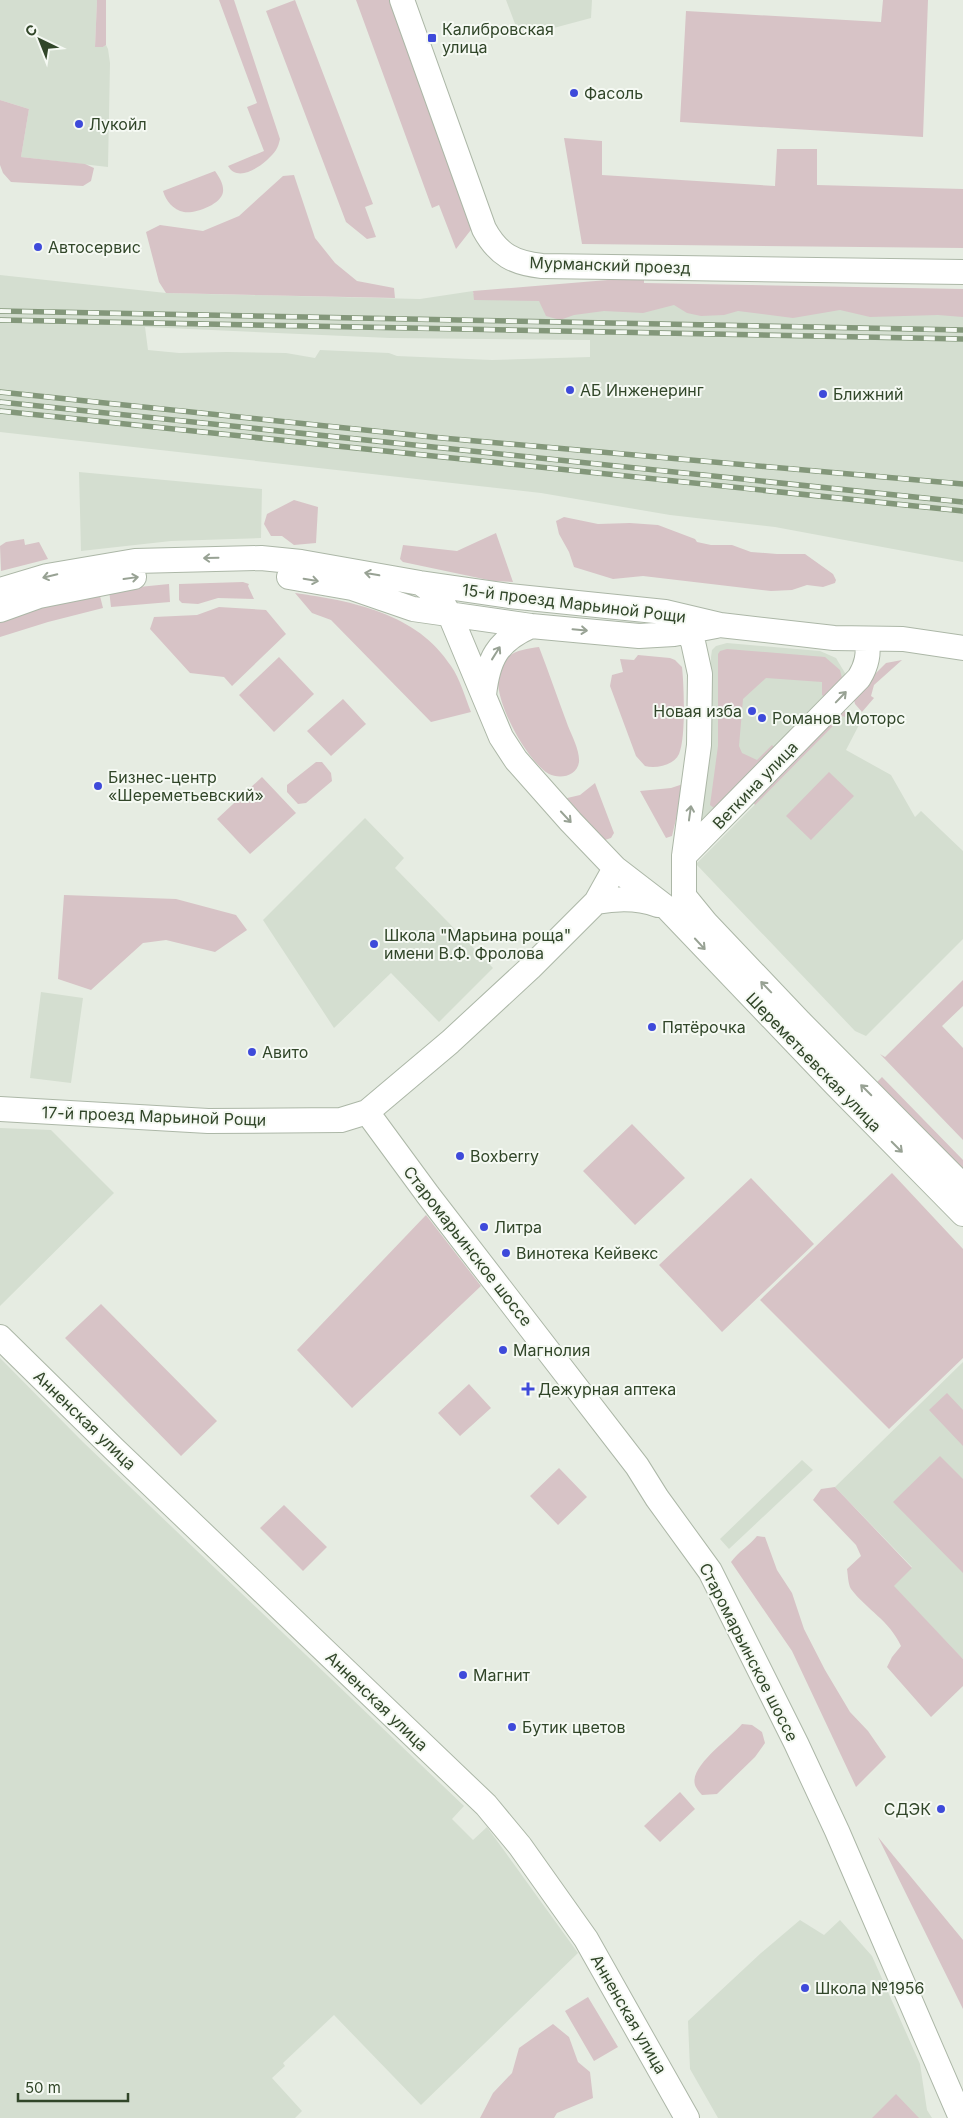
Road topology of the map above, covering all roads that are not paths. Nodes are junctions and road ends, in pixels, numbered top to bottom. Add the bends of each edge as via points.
1 (402, 0) edge
2 (963, 272) edge
3 (420, 583) junction
4 (0, 590) edge
5 (509, 596) junction
6 (413, 609) junction
7 (642, 609) junction
8 (0, 610) edge
9 (461, 616) junction
10 (720, 625) junction
11 (531, 626) junction
12 (687, 632) junction
13 (639, 636) junction
14 (868, 639) junction
15 (963, 648) edge
16 (467, 658) junction
17 (700, 674) junction
18 (484, 695) junction
19 (684, 856) junction
20 (615, 868) junction
21 (596, 902) junction
22 (675, 902) junction
23 (0, 1109) edge
24 (367, 1112) junction
25 (963, 1186) edge
26 (963, 1214) edge
27 (0, 1337) edge
28 (687, 2118) edge
29 (961, 2118) edge

1 - 2 street, Мурманский проезд via 484,229 494,245 514,260 542,266
3 -> 4 street, 15-й проезд Марьиной Рощи via 301,562 230,557 135,560 47,576
3 - 5 street, 15-й проезд Марьиной Рощи
3 - 9 street
5 - 7 street, 15-й проезд Марьиной Рощи
5 - 9 street
8 -> 6 street, 15-й проезд Марьиной Рощи via 39,596 136,577 231,574 263,574 336,584
6 - 9 street, 15-й проезд Марьиной Рощи
6 - 16 street via 443,631
7 - 10 street, 15-й проезд Марьиной Рощи
7 - 12 street via 670,618
9 - 11 street, 15-й проезд Марьиной Рощи
9 - 16 street via 468,627 465,642
10 - 12 street, 15-й проезд Марьиной Рощи
10 - 14 street
11 -> 13 street, 15-й проезд Марьиной Рощи
18 -> 11 street via 488,670 498,649 516,632
12 - 13 street, 15-й проезд Марьиной Рощи
12 - 17 street via 698,657
13 - 17 street via 672,642 681,647 693,659
14 - 15 street
19 -> 14 street, Веткина улица via 859,678 868,659
16 - 18 street
19 -> 17 street via 698,750
18 -> 20 street via 508,749 550,800
19 - 22 street
20 - 21 street
20 - 22 street
21 - 22 street via 620,899
21 - 24 street via 450,1042
25 -> 22 street, Шереметьевская улица via 841,1065 706,923
22 -> 26 street, Шереметьевская улица via 816,1065
23 - 24 street, 17-й проезд Марьиной Рощи via 208,1122 341,1120
24 - 29 street, Старомарьинское шоссе via 638,1466 710,1572 834,1824
27 - 28 street, Анненская улица via 486,1805 520,1846 586,1939

